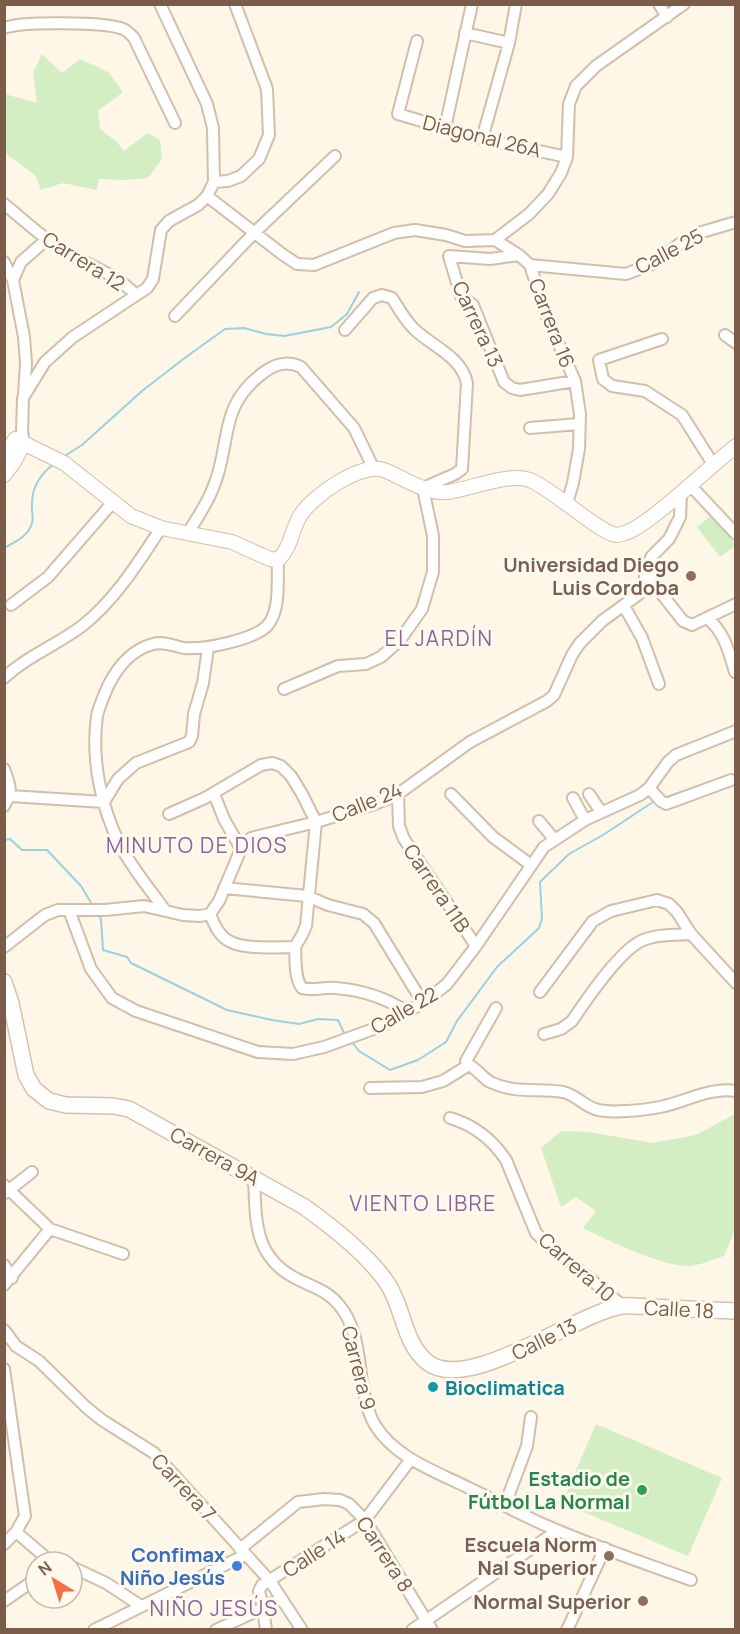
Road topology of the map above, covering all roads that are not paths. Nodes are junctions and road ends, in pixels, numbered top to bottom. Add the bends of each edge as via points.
1 (160, 4) edge
2 (235, 4) edge
3 (472, 4) edge
4 (516, 4) edge
5 (659, 4) edge
6 (684, 4) edge
7 (667, 17) junction
8 (4, 28) edge
9 (465, 33) junction
10 (417, 41) dead end
11 (509, 43) junction
12 (175, 123) dead end
13 (445, 129) junction
14 (482, 139) junction
15 (335, 156) dead end
16 (567, 157) junction
17 (214, 182) junction
18 (207, 196) junction
19 (4, 204) edge
20 (735, 222) edge
21 (254, 234) junction
22 (46, 240) junction
23 (495, 240) junction
24 (519, 255) junction
25 (4, 262) edge
26 (530, 265) junction
27 (13, 280) junction
28 (136, 295) junction
29 (175, 316) dead end
30 (345, 330) dead end
31 (725, 335) dead end
32 (662, 339) dead end
33 (735, 343) edge
34 (575, 381) junction
35 (23, 398) junction
36 (579, 424) junction
37 (530, 428) dead end
38 (20, 438) junction
39 (735, 446) edge
40 (4, 458) edge
41 (713, 464) junction
42 (373, 468) junction
43 (462, 469) junction
44 (4, 475) edge
45 (423, 488) junction
46 (473, 488) junction
47 (685, 490) junction
48 (112, 502) junction
49 (567, 503) junction
50 (161, 528) junction
51 (188, 532) junction
52 (735, 534) edge
53 (278, 560) junction
54 (646, 574) junction
55 (735, 604) edge
56 (11, 605) dead end
57 (624, 606) junction
58 (707, 618) junction
59 (208, 648) junction
60 (735, 672) edge
61 (4, 678) edge
62 (659, 684) dead end
63 (284, 689) dead end
64 (735, 731) edge
65 (4, 769) edge
66 (731, 780) dead end
67 (649, 788) junction
68 (214, 794) junction
69 (398, 794) junction
70 (451, 794) dead end
71 (589, 794) dead end
72 (10, 796) junction
73 (573, 798) dead end
74 (104, 802) junction
75 (4, 807) edge
76 (601, 812) junction
77 (169, 814) dead end
78 (585, 820) junction
79 (539, 821) dead end
80 (316, 822) junction
81 (554, 839) junction
82 (241, 849) junction
83 (531, 865) junction
84 (224, 888) junction
85 (307, 896) junction
86 (164, 909) junction
87 (69, 910) junction
88 (210, 914) junction
89 (692, 934) junction
90 (476, 946) junction
91 (4, 947) edge
92 (295, 947) junction
93 (4, 982) edge
94 (735, 983) edge
95 (540, 992) dead end
96 (423, 1003) junction
97 (496, 1008) dead end
98 (407, 1012) junction
99 (544, 1034) dead end
100 (465, 1066) junction
101 (370, 1088) dead end
102 (735, 1091) edge
103 (450, 1118) dead end
104 (32, 1172) dead end
105 (254, 1177) junction
106 (6, 1189) edge
107 (50, 1229) junction
108 (123, 1254) dead end
109 (4, 1265) edge
110 (8, 1281) edge
111 (623, 1306) junction
112 (735, 1311) edge
113 (4, 1330) edge
114 (4, 1344) edge
115 (16, 1346) junction
116 (430, 1365) joint
117 (4, 1370) edge
118 (531, 1417) dead end
119 (411, 1459) junction
120 (505, 1505) junction
121 (365, 1520) junction
122 (557, 1531) junction
123 (16, 1532) junction
124 (4, 1544) edge
125 (604, 1548) junction
126 (37, 1550) edge
127 (242, 1552) junction
128 (84, 1573) edge
129 (691, 1580) dead end
130 (270, 1581) junction
131 (24, 1588) edge
132 (281, 1598) junction
133 (4, 1601) edge
134 (141, 1606) junction
135 (263, 1608) junction
136 (429, 1625) edge
137 (94, 1629) edge
138 (216, 1629) edge
139 (266, 1629) edge
140 (302, 1629) edge
141 (412, 1629) edge
142 (567, 1629) edge

1 - 17 street via 207,104 213,128
2 - 17 street via 267,89 269,135 259,159 241,176
3 - 9 street
4 - 11 street
5 - 7 street
6 - 7 street
7 - 16 street via 596,66 576,86 569,104
8 - 12 street via 25,24 125,29 134,38
9 - 11 street
9 - 13 street
10 - 13 street, Diagonal 26A via 398,114
11 - 14 street
13 - 14 street, Diagonal 26A
14 - 16 street, Diagonal 26A
15 - 21 street
16 - 23 street via 548,194
17 - 18 street
18 - 21 street
18 - 28 street via 160,230 153,279
19 - 22 street, Carrera 12
20 - 26 street, Calle 25 via 702,232 652,264 626,274
21 - 23 street via 297,264 314,265 394,233 415,230 465,242
21 - 29 street
22 - 27 street via 21,262
22 - 28 street, Carrera 12 via 109,273
23 - 24 street
24 - 26 street
24 - 34 street, Carrera 13 via 490,259 449,256 461,296 473,305 504,382 520,390
25 - 27 street
26 - 34 street, Carrera 16
27 - 35 street via 26,354
28 - 35 street via 73,337 45,362
30 - 43 street via 373,298 392,298 406,322 464,370 467,383
31 - 33 street
32 - 41 street, Carrera 16 via 599,360 603,379 612,386 645,391 682,415
34 - 36 street, Carrera 16
35 - 38 street
36 - 37 street
36 - 49 street, Carrera 16 via 579,449
38 - 40 street
38 - 44 street via 14,462
38 - 48 street via 58,460
39 - 41 street
41 - 47 street
42 - 45 street
42 - 51 street via 354,428 301,367 292,362 274,365 253,381 233,407 213,489
42 - 53 street via 347,477 312,501 300,516 287,551
43 - 45 street
43 - 46 street
45 - 46 street via 442,492
45 - 63 street via 433,536 433,572 417,617 381,657 366,664 338,666
46 - 49 street via 511,478 531,480
47 - 49 street via 644,523 616,535
47 - 52 street
47 - 54 street, Calle 24 via 680,517 669,539 652,556
48 - 50 street via 131,516
48 - 56 street via 53,572
50 - 51 street
50 - 61 street via 132,572 97,613
51 - 53 street via 232,542
53 - 59 street via 276,608 268,626 256,634
54 - 57 street, Calle 24 via 639,594
54 - 58 street via 682,621 692,625
55 - 58 street
57 - 62 street via 642,638
57 - 69 street, Calle 24 via 580,642 559,688 548,701 470,742
58 - 60 street via 717,626
59 - 74 street via 191,740 136,763 118,779
59 - 74 street via 156,643 125,659 115,672 98,714 95,750
64 - 67 street, Calle 22 via 676,755
65 - 72 street
66 - 67 street via 666,804
67 - 76 street, Calle 22
68 - 77 street
68 - 80 street via 261,765 277,764 291,776
68 - 82 street
69 - 80 street, Calle 24
69 - 90 street, Carrera 11B via 399,826 404,839
70 - 83 street via 492,837
71 - 76 street
72 - 74 street
72 - 75 street
73 - 78 street
74 - 86 street via 123,850
76 - 78 street, Calle 22
78 - 81 street, Calle 22
79 - 81 street
80 - 82 street, Calle 24 via 256,836
80 - 85 street
81 - 83 street, Calle 22
82 - 84 street
83 - 90 street, Calle 22
84 - 85 street
84 - 88 street
85 - 92 street via 306,926
85 - 96 street via 363,914 374,923
86 - 87 street via 144,906
86 - 88 street via 183,915
87 - 91 street via 45,915
87 - 98 street, Calle 22 via 91,969 102,987 121,1004 258,1052 305,1053 379,1027
88 - 92 street via 219,933 229,941 267,948
89 - 94 street
89 - 95 street via 669,904 657,900 611,911 593,921
89 - 99 street via 656,937 627,950 572,1021
90 - 96 street, Calle 22 via 447,984
92 - 98 street via 298,984 302,988 336,988 380,997
93 - 105 main road, Carrera 9A via 26,1075 34,1089 49,1101 129,1109
96 - 98 street, Calle 22
97 - 100 street
100 - 101 street via 443,1081 422,1087
100 - 102 street via 471,1065 485,1078 510,1089 565,1093 595,1109 609,1111 660,1107 708,1091
103 - 111 street, Carrera 10 via 474,1128 500,1150 536,1233
104 - 106 street
105 - 116 main road, Carrera 9A via 322,1220 380,1274 393,1294 414,1348
105 - 119 street, Carrera 9 via 257,1231 268,1255 295,1278 327,1292 341,1306 353,1330 366,1400 375,1425
106 - 107 street
107 - 108 street
107 - 110 street
109 - 110 street
111 - 112 main road, Calle 18
111 - 116 main road, Calle 13 via 576,1323 505,1358 448,1369
113 - 115 street
114 - 115 street
115 - 127 street, Carrera 7 via 39,1361 102,1420 154,1453
117 - 123 street via 25,1510
118 - 120 street via 527,1446
119 - 120 street, Carrera 9
119 - 121 street, Calle 14
120 - 122 street, Carrera 9
121 - 127 street, Carrera 8 via 340,1500 298,1502
121 - 130 street, Calle 14
121 - 136 street, Carrera 8
122 - 125 street, Carrera 9
122 - 136 street
123 - 124 street
123 - 126 street
125 - 129 street, Carrera 9
125 - 142 street
127 - 130 street, Carrera 7
127 - 134 street
128 - 134 street
130 - 132 street, Carrera 7
130 - 135 street, Calle 14 via 259,1589
131 - 133 street
132 - 135 street
132 - 140 street, Carrera 7
134 - 137 street
135 - 138 street
135 - 139 street
136 - 141 street

